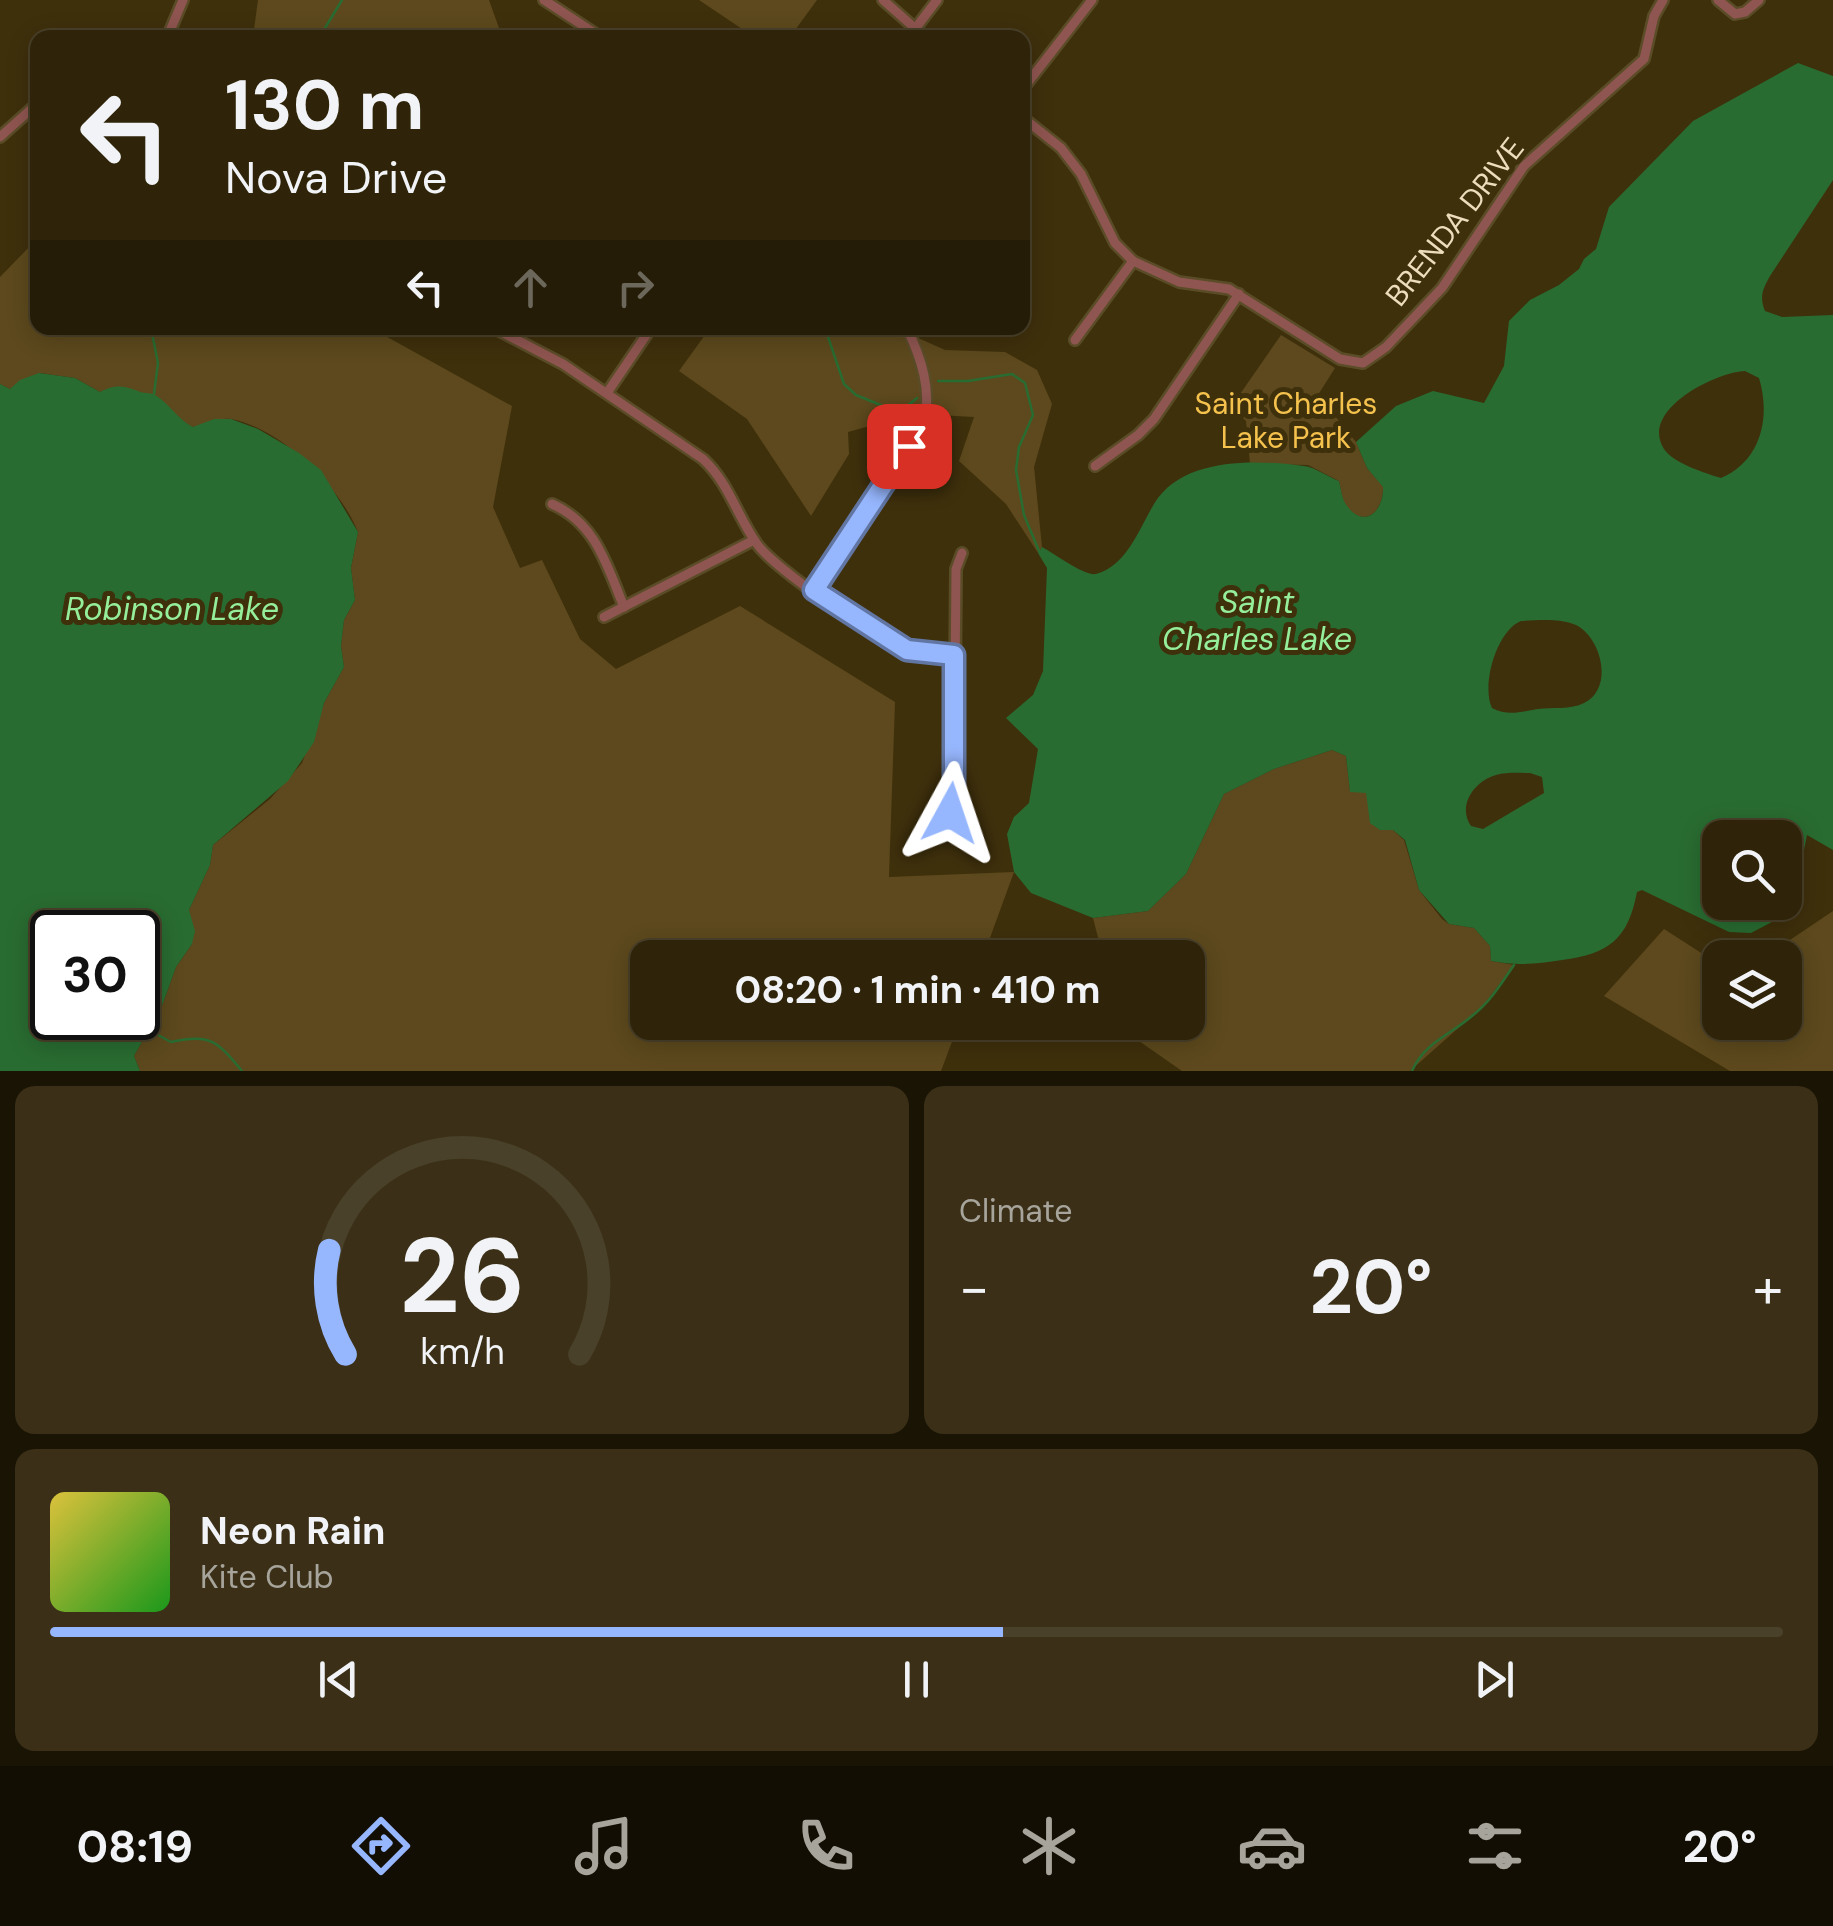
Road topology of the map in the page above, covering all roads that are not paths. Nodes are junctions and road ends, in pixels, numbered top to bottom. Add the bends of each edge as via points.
1 (183, 0) edge
2 (544, 0) edge
3 (883, 0) edge
4 (938, 0) edge
5 (1092, 0) edge
6 (1662, 0) edge
7 (1718, 0) edge
8 (1759, 0) edge
9 (915, 29) joint
10 (170, 30) edge
11 (590, 30) edge
12 (1030, 80) edge
13 (30, 110) edge
14 (1030, 124) edge
15 (0, 137) edge
16 (1133, 261) junction
17 (1239, 294) junction
18 (507, 335) edge
19 (646, 335) edge
20 (910, 335) edge
21 (1075, 340) dead end
22 (606, 392) junction
23 (1094, 466) dead end
24 (552, 504) dead end
25 (754, 540) junction
26 (962, 553) dead end
27 (814, 590) junction
28 (624, 607) junction
29 (604, 618) dead end
30 (954, 655) junction
31 (950, 813) dead end

1 - 10 street
2 - 11 street
3 - 9 street
4 - 9 street
5 - 12 street
6 - 17 street, BRENDA DRIVE via 1644,59 1524,166 1442,288 1386,348 1363,363 1340,359
7 - 8 street via 1735,14
13 - 15 street
14 - 16 street via 1081,174 1116,243
16 - 17 street, BRENDA DRIVE via 1179,282
16 - 21 street
17 - 23 street via 1154,419
18 - 22 street
19 - 22 street
20 - 27 street via 924,374 924,423
22 - 25 street via 710,465
24 - 28 street via 570,512 594,538
25 - 27 street
25 - 28 street
26 - 30 street
27 - 30 street via 907,650
28 - 29 street
30 - 31 street

